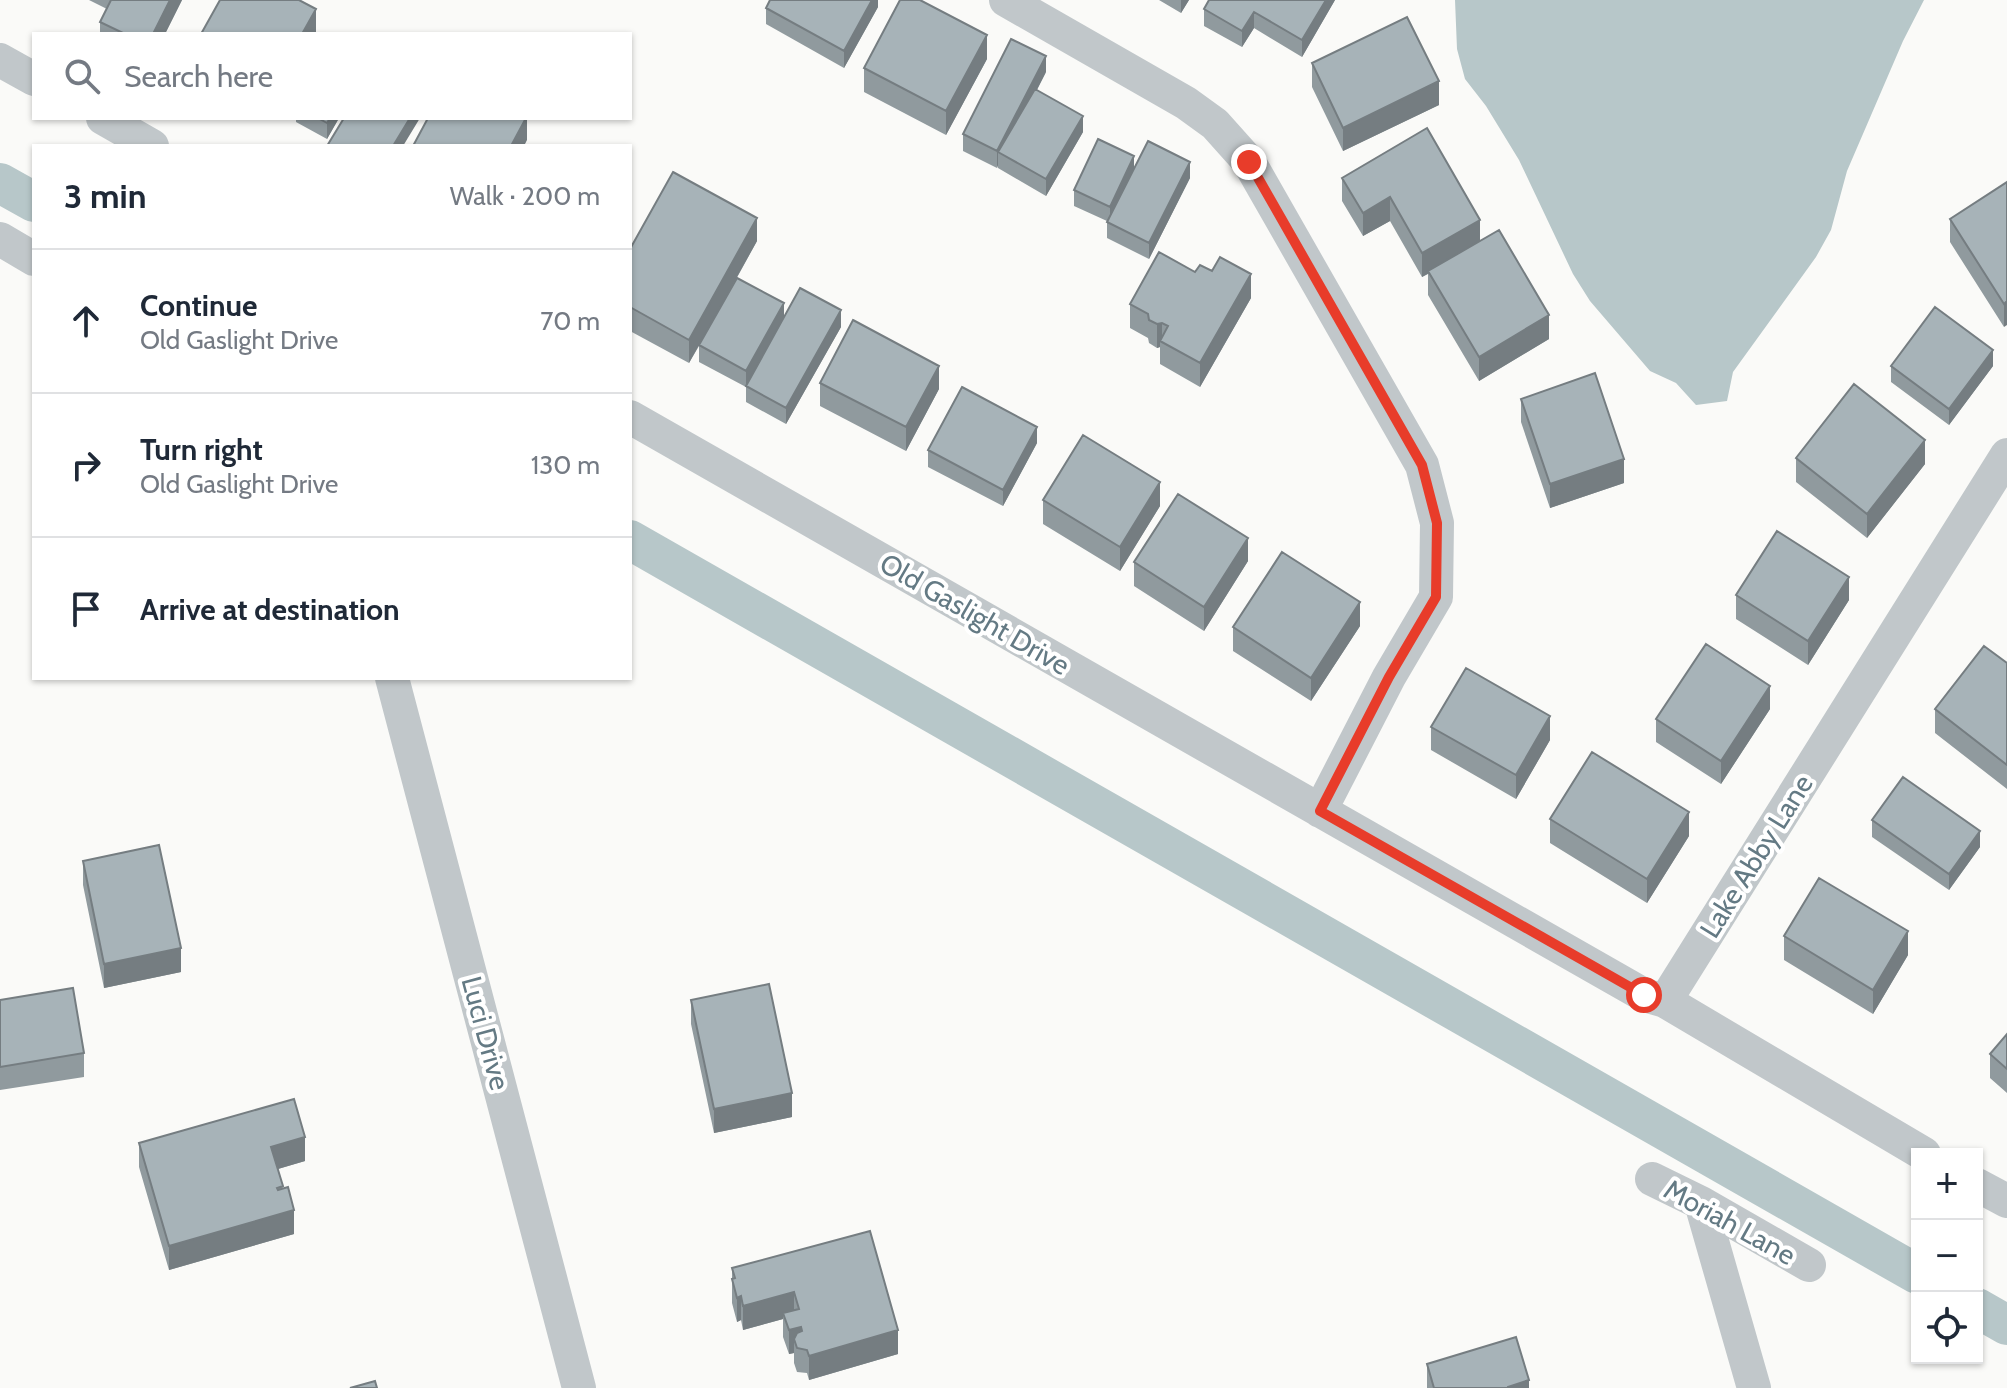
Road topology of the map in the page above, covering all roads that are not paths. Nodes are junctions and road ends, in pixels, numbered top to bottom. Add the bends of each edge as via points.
1 (1006, 0) edge
2 (0, 60) edge
3 (32, 78) edge
4 (106, 120) edge
5 (148, 144) edge
6 (0, 239) edge
7 (32, 258) edge
8 (632, 418) edge
9 (2007, 455) edge
10 (393, 680) edge
11 (1320, 811) junction
12 (1665, 1001) junction
13 (1914, 1148) edge
14 (1652, 1179) dead end
15 (1983, 1188) edge
16 (2007, 1201) edge
17 (1701, 1203) junction
18 (1809, 1265) dead end
19 (579, 1388) edge
20 (1754, 1388) edge

1 - 11 street via 1186,103 1229,138 1249,162 1422,465 1437,523 1436,597
2 - 3 street
4 - 5 street
6 - 7 street
8 - 11 street, Old Gaslight Drive
9 - 12 street, Lake Abby Lane
10 - 19 street, Luci Drive
11 - 12 street, Old Gaslight Drive via 1644,995
12 - 13 street
14 - 17 street, Moriah Lane
15 - 16 street
17 - 18 street, Moriah Lane
17 - 20 street

